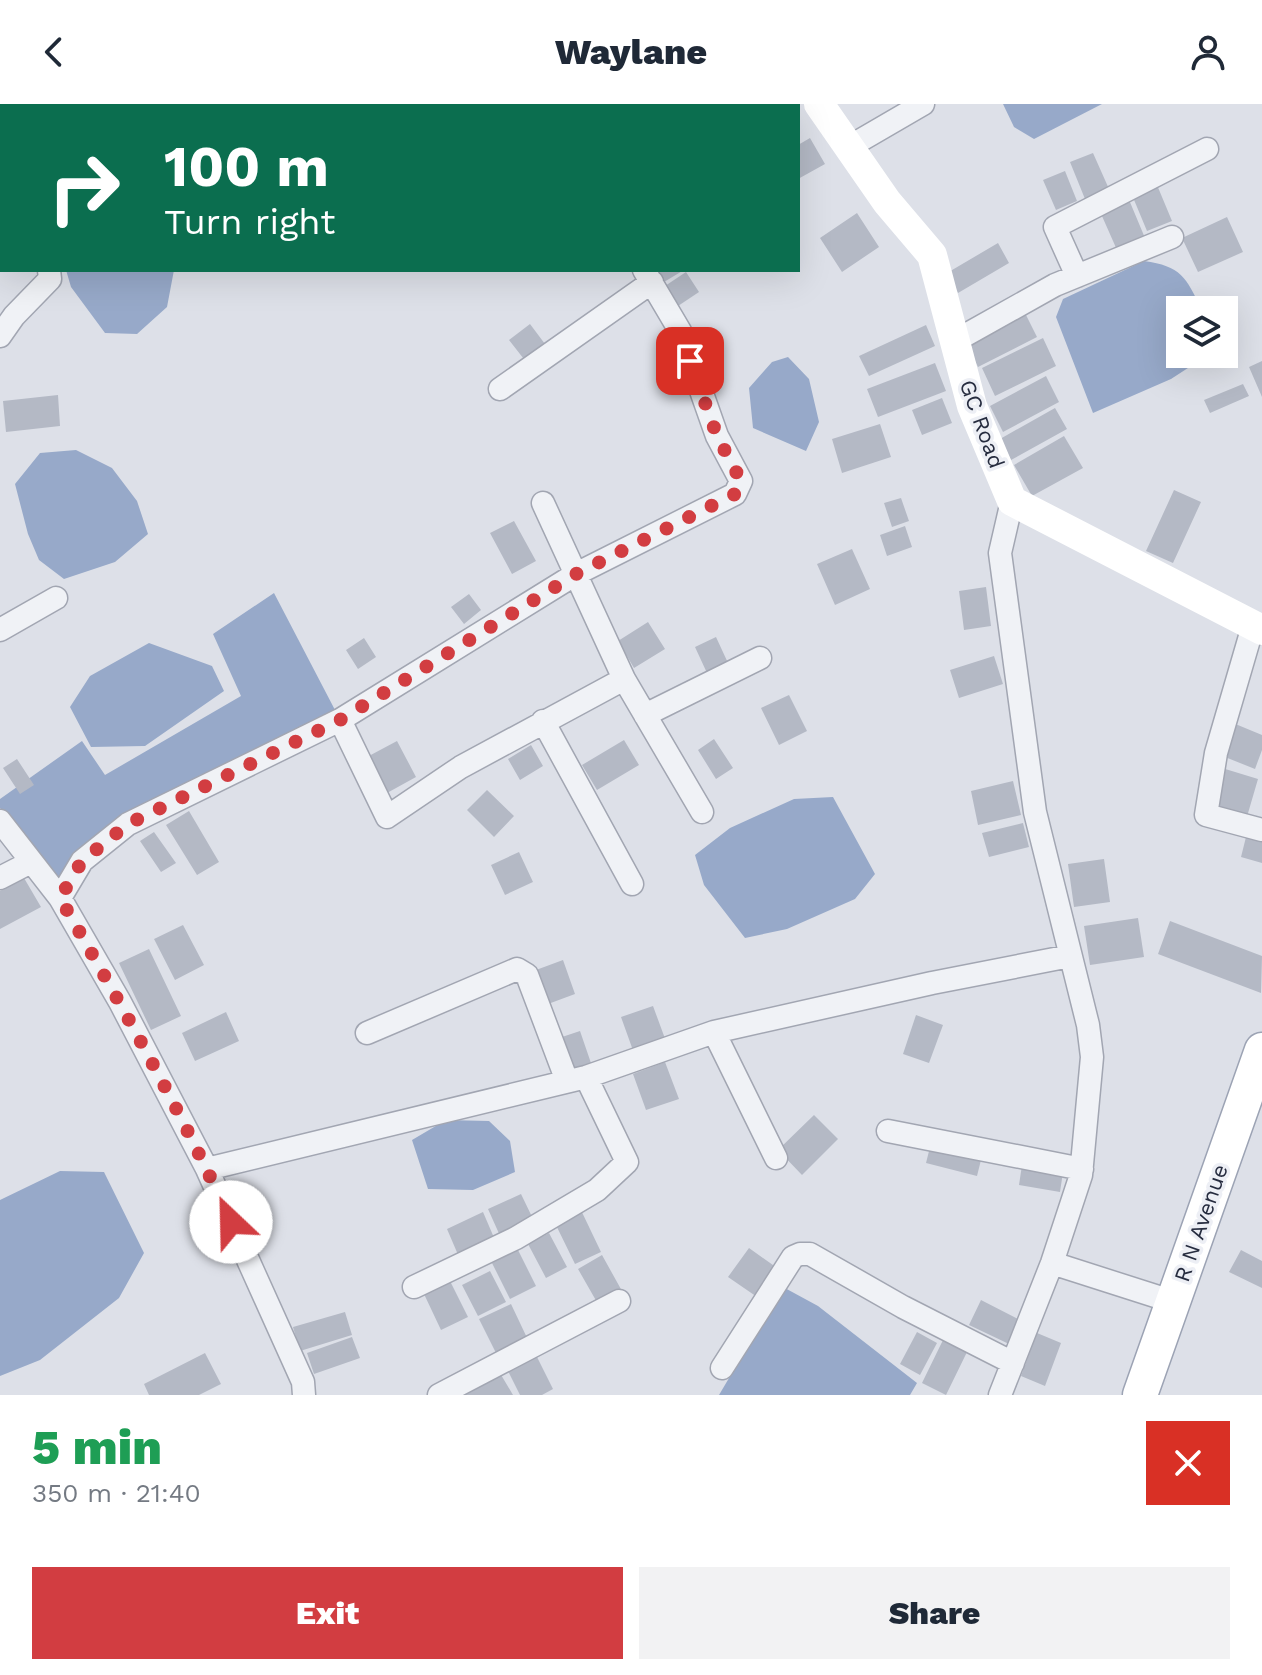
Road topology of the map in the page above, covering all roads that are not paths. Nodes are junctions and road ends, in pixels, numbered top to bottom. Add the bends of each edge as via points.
1 (819, 104) edge
2 (923, 104) edge
3 (849, 147) junction
4 (1207, 149) dead end
5 (1172, 237) dead end
6 (49, 272) edge
7 (648, 276) edge
8 (1077, 276) junction
9 (0, 336) edge
10 (955, 341) junction
11 (500, 389) dead end
12 (1012, 501) junction
13 (543, 503) dead end
14 (576, 574) junction
15 (56, 598) dead end
16 (1257, 628) edge
17 (0, 630) edge
18 (760, 658) dead end
19 (624, 679) junction
20 (645, 715) junction
21 (340, 720) junction
22 (543, 721) junction
23 (702, 812) dead end
24 (0, 821) edge
25 (1262, 830) edge
26 (31, 862) junction
27 (0, 878) edge
28 (632, 884) dead end
29 (60, 898) junction
30 (1070, 956) junction
31 (714, 1032) junction
32 (367, 1033) dead end
33 (1262, 1050) edge
34 (577, 1079) junction
35 (888, 1131) dead end
36 (776, 1158) dead end
37 (207, 1169) junction
38 (1082, 1169) junction
39 (1052, 1263) junction
40 (414, 1287) dead end
41 (619, 1301) dead end
42 (1174, 1302) junction
43 (1013, 1363) junction
44 (722, 1368) dead end
45 (304, 1395) edge
46 (439, 1395) edge
47 (1000, 1395) edge
48 (1140, 1395) edge

1 - 3 street, GC Road
2 - 3 street
3 - 10 street, GC Road via 932,255
4 - 8 street via 1055,227
5 - 8 street
6 - 9 street via 50,279
7 - 11 street
7 - 14 street via 680,331 740,488
8 - 10 street
10 - 12 street, GC Road via 972,406
12 - 16 street
12 - 30 street via 1000,553 1005,597 1035,812
13 - 14 street
14 - 19 street
14 - 21 street
15 - 17 street
16 - 25 street via 1216,753 1206,815
18 - 20 street
19 - 20 street
19 - 22 street
20 - 23 street
21 - 22 street via 387,817
21 - 29 street via 128,824 82,861
22 - 28 street
24 - 26 street
26 - 27 street
26 - 29 street
29 - 37 street
30 - 31 street
30 - 38 street via 1092,1057
31 - 34 street
31 - 36 street
32 - 34 street via 517,969 527,975
33 - 42 main road, R N Avenue
34 - 37 street
34 - 40 street via 627,1162 597,1190 516,1238
35 - 38 street
37 - 45 street via 303,1382
38 - 39 street
39 - 42 street
39 - 43 street
41 - 46 street
42 - 48 main road, R N Avenue
43 - 44 street via 810,1254 800,1254 793,1257
43 - 47 street

